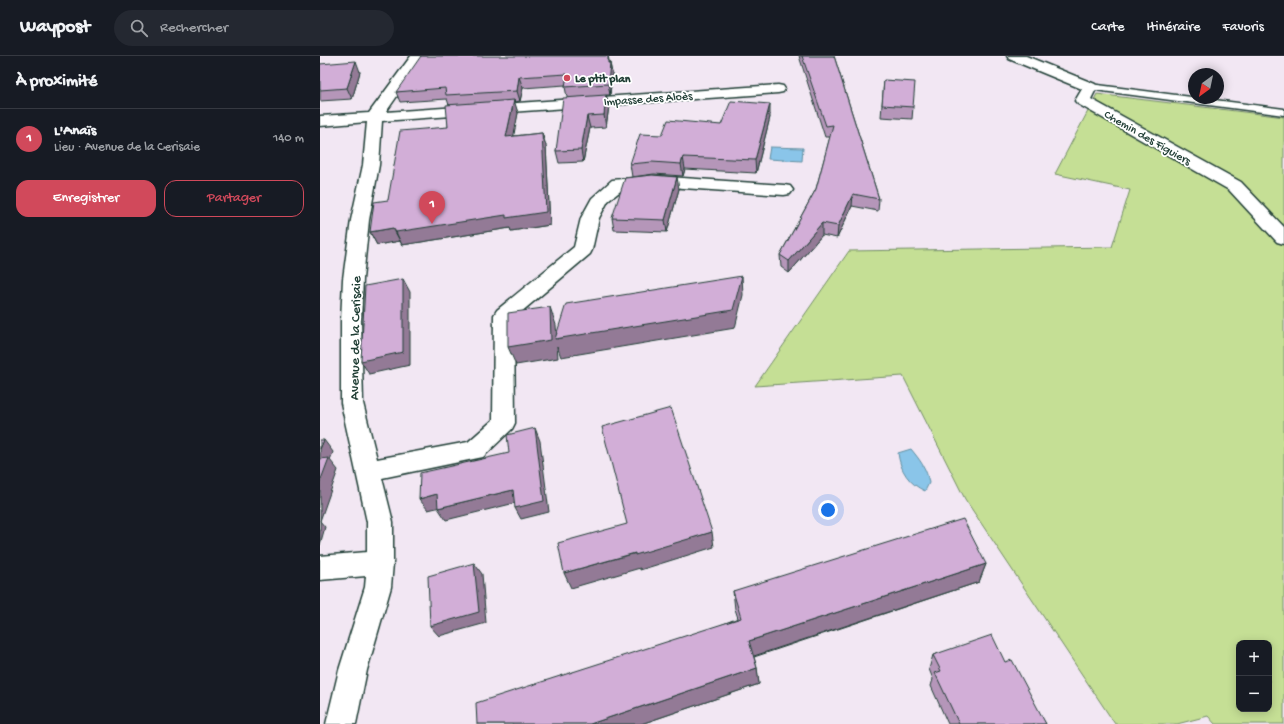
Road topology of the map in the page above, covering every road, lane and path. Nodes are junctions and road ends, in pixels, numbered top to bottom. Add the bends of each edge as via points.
1 (418, 56) edge
2 (1014, 56) edge
3 (1090, 87) junction
4 (778, 89) dead end
5 (1284, 112) edge
6 (374, 116) junction
7 (320, 121) edge
8 (784, 190) dead end
9 (1284, 238) edge
10 (368, 471) junction
11 (380, 563) junction
12 (320, 568) edge
13 (341, 724) edge

1 - 6 street
2 - 3 street
3 - 5 lane
3 - 9 street, Chemin des Figuiers via 1084,101 1235,186
4 - 6 street, Impasse des Aloès
6 - 7 street, Impasse des Aloès
6 - 10 street, Avenue de la Cerisaie via 371,165 359,227 353,279 351,321 352,403
8 - 10 street via 654,181 618,184 601,198 590,218 583,250 504,315 504,423 475,450
10 - 11 street, Avenue de la Cerisaie via 380,522
11 - 12 street
11 - 13 street, Avenue de la Cerisaie via 378,586 353,670

